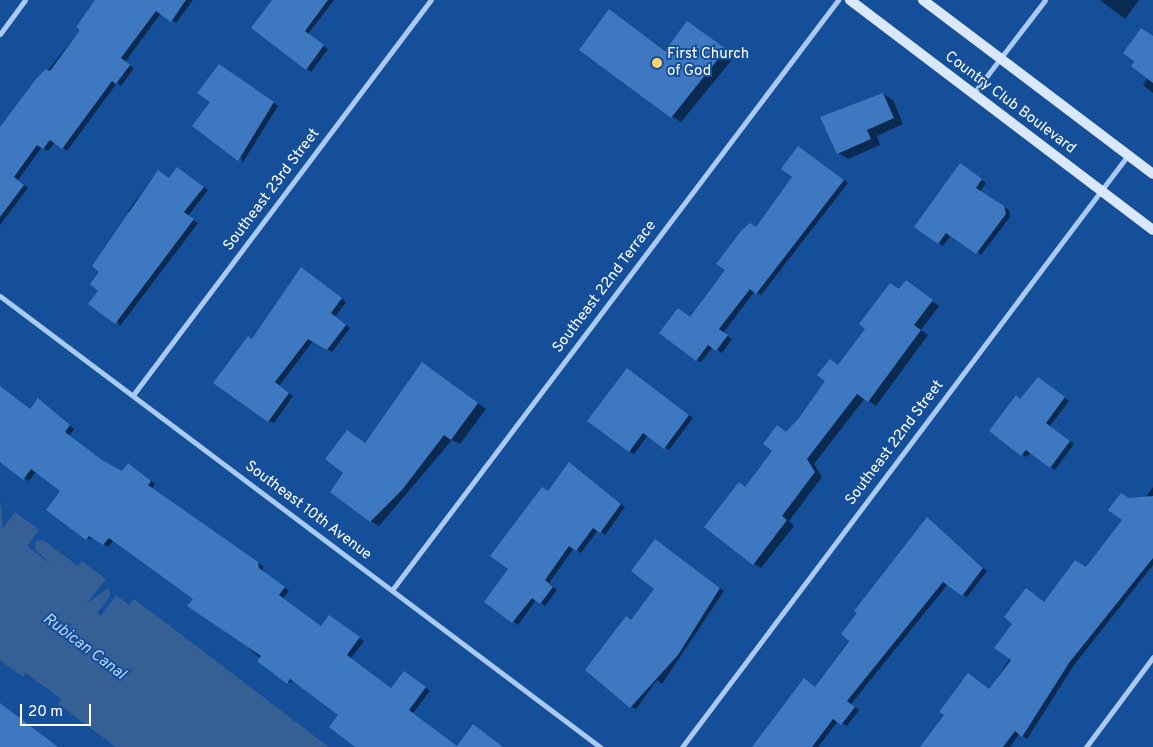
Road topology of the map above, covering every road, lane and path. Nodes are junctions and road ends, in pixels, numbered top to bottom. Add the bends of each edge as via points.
1 (25, 0) edge
2 (432, 0) edge
3 (838, 0) edge
4 (850, 0) edge
5 (923, 0) edge
6 (1045, 0) edge
7 (0, 34) edge
8 (1001, 58) junction
9 (973, 94) junction
10 (1128, 155) junction
11 (1153, 174) edge
12 (1101, 190) junction
13 (1153, 230) edge
14 (0, 296) edge
15 (133, 395) junction
16 (392, 590) junction
17 (1153, 658) edge
18 (600, 747) edge
19 (682, 747) edge
20 (1086, 747) edge

1 - 7 street
2 - 15 street, Southeast 23rd Street
3 - 16 street, Southeast 22nd Terrace
4 - 9 main road, Country Club Boulevard
5 - 8 main road, Country Club Boulevard
6 - 8 street
8 - 9 street
8 - 10 main road, Country Club Boulevard
9 - 12 main road, Country Club Boulevard
10 - 11 main road, Country Club Boulevard
10 - 12 street, Southeast 22nd Street
12 - 13 main road, Country Club Boulevard
12 - 19 street, Southeast 22nd Street
14 - 15 street, Southeast 10th Avenue
15 - 16 street, Southeast 10th Avenue
16 - 18 street, Southeast 10th Avenue
17 - 20 street

